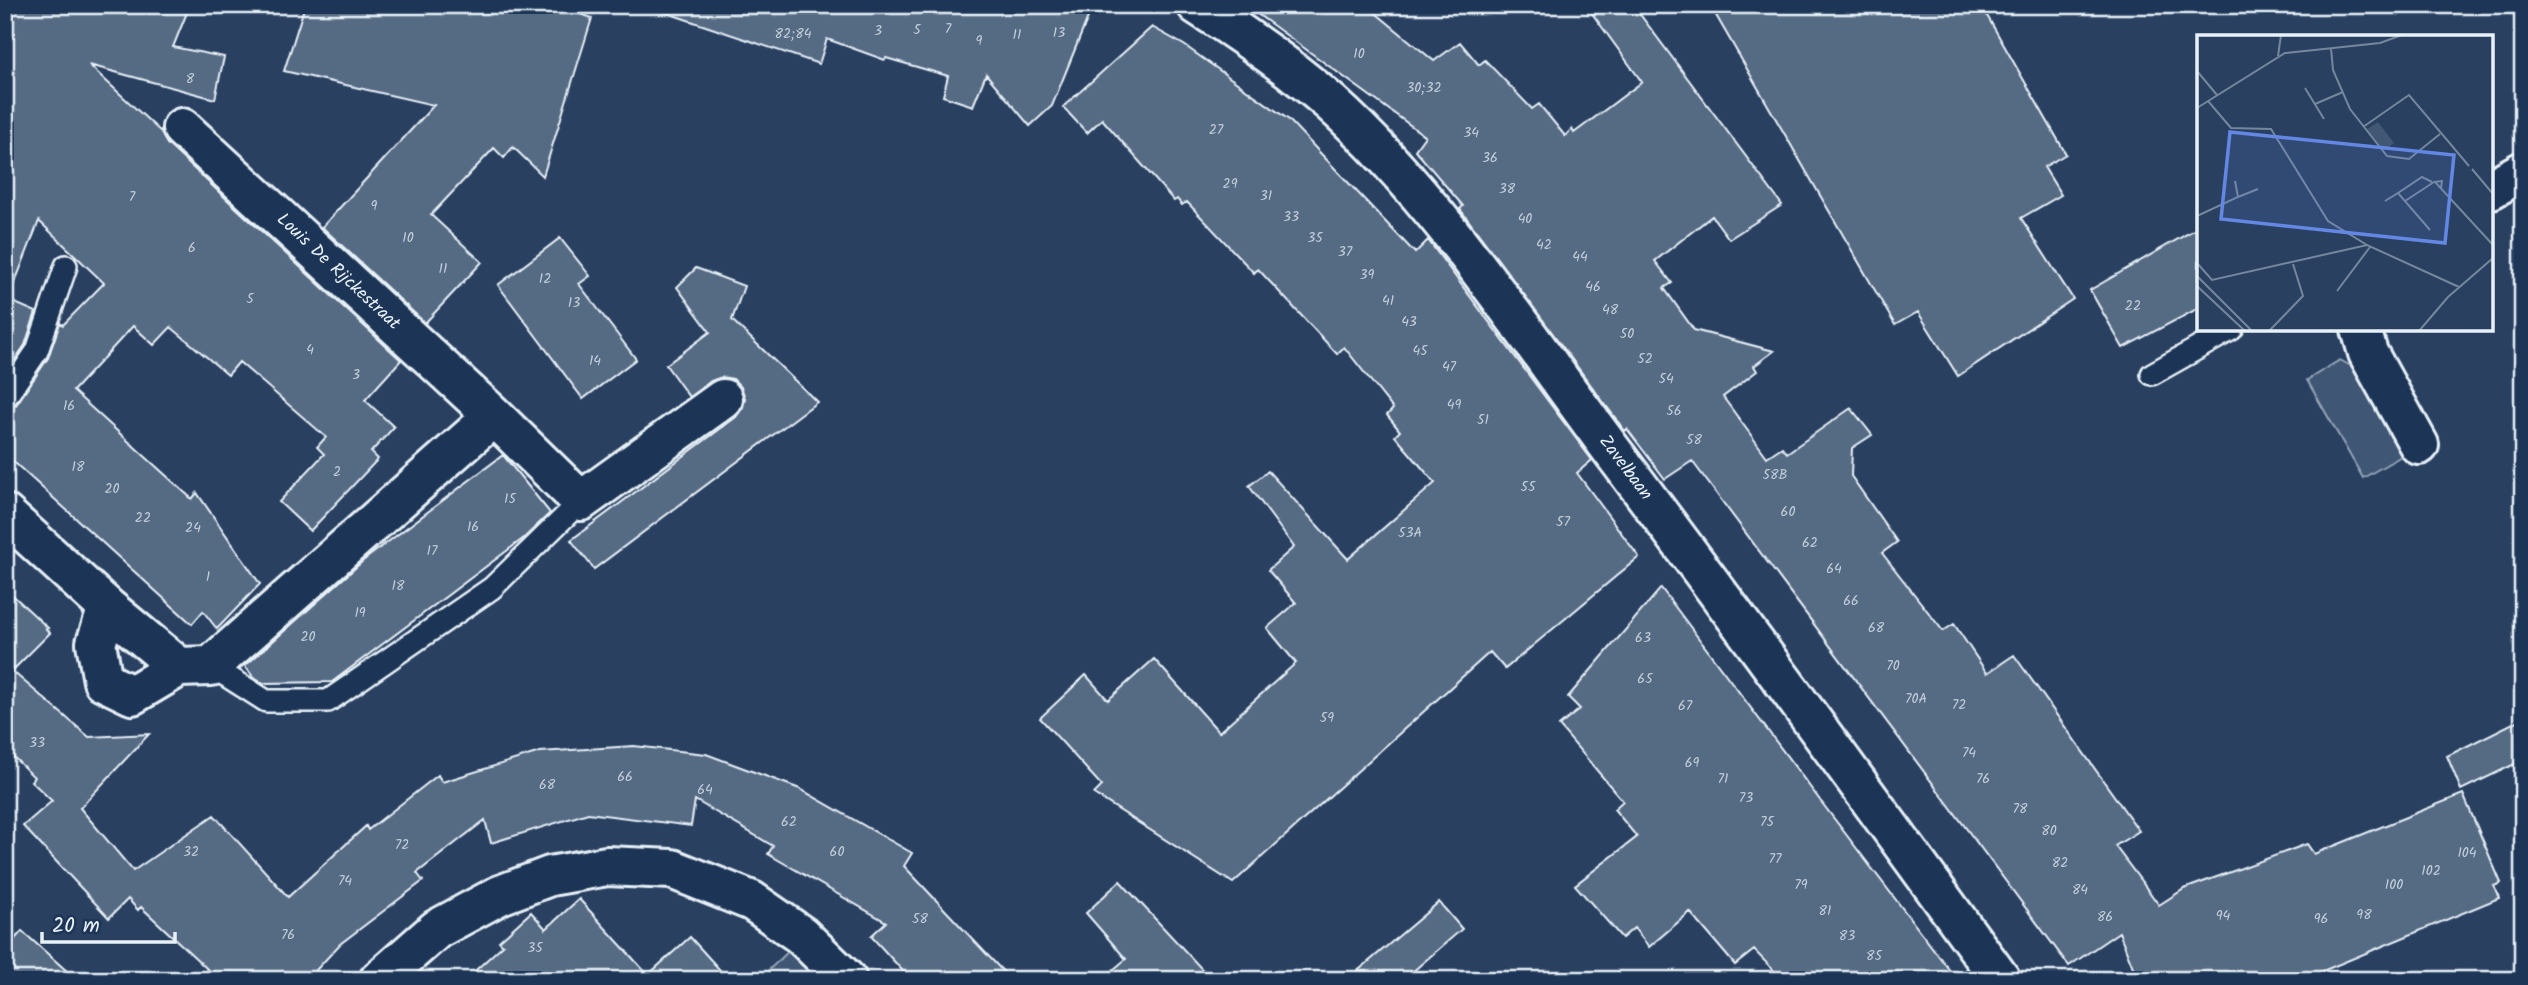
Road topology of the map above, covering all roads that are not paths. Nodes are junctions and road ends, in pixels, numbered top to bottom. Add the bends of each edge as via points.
1 (1197, 5) edge
2 (182, 128) dead end
3 (2523, 171) edge
4 (2493, 188) edge
5 (66, 266) dead end
6 (2228, 331) edge
7 (2362, 331) edge
8 (2152, 374) dead end
9 (5, 398) edge
10 (723, 399) dead end
11 (494, 416) junction
12 (2419, 445) dead end
13 (581, 501) junction
14 (5, 514) edge
15 (108, 608) junction
16 (195, 666) junction
17 (379, 980) edge
18 (847, 980) edge
19 (2001, 980) edge

1 - 19 street, Zavelbaan via 1251,39 1331,104 1454,239
2 - 11 street, Louis De Rijckestraat
3 - 4 street
5 - 9 lane via 37,351
6 - 8 lane
7 - 12 street via 2368,353
10 - 13 street
11 - 13 street, Louis De Rijckestraat
11 - 16 street
13 - 16 lane via 492,588 328,701 266,701
14 - 15 street
15 - 16 street
15 - 16 street via 96,643 103,681 132,695
17 - 18 street via 437,929 500,895 550,876 607,866 672,869 752,901 801,935

